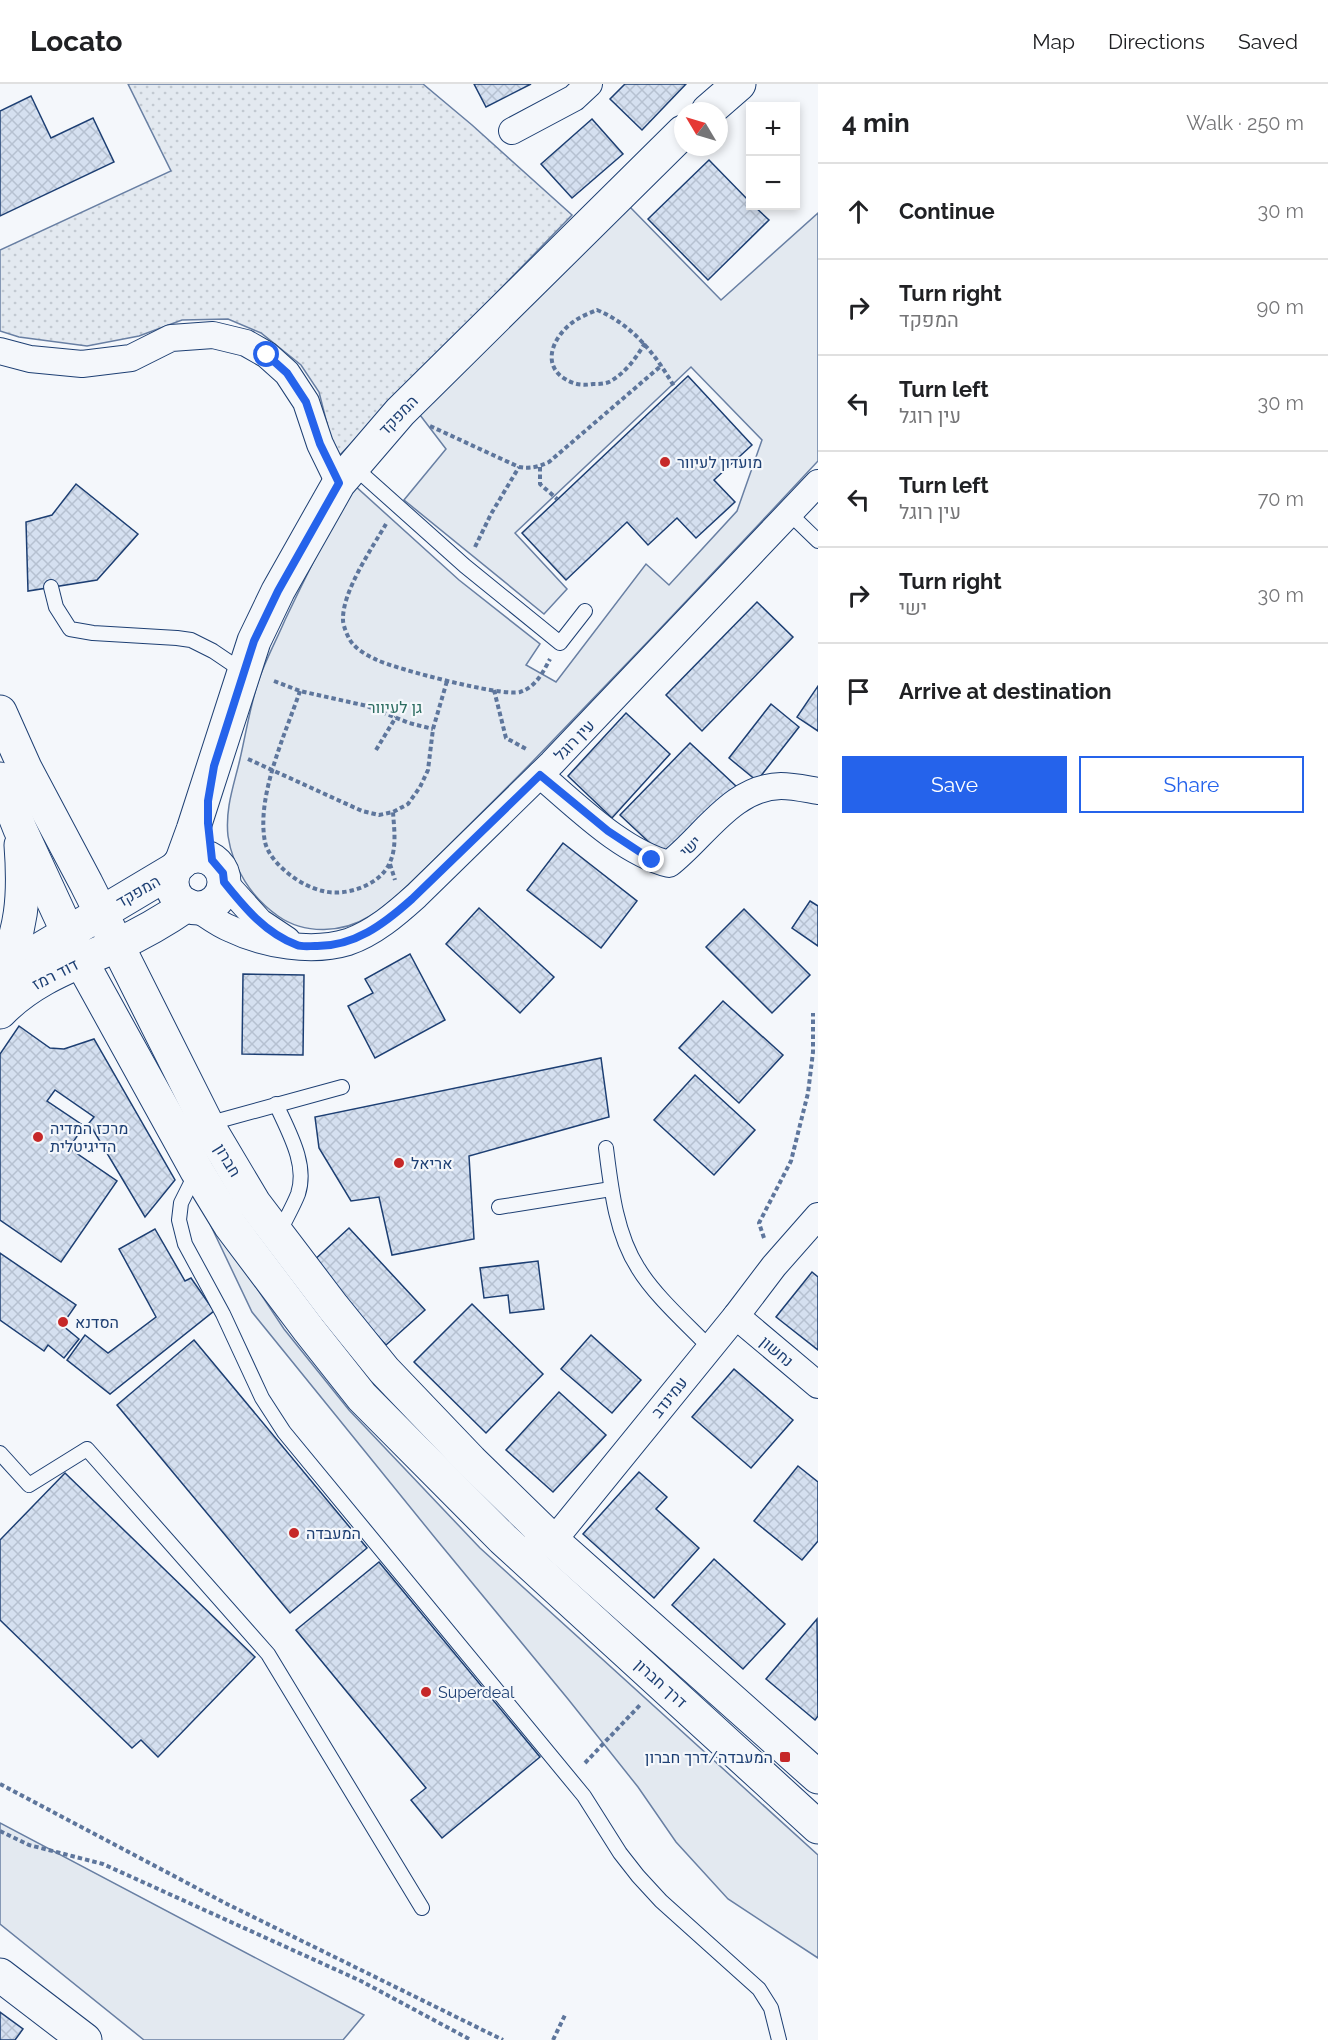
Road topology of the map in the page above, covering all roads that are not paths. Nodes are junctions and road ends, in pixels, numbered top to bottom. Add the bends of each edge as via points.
1 (590, 84) edge
2 (739, 84) edge
3 (718, 102) edge
4 (512, 131) dead end
5 (674, 141) edge
6 (0, 351) edge
7 (346, 474) junction
8 (818, 483) edge
9 (789, 513) junction
10 (818, 541) edge
11 (51, 587) dead end
12 (585, 611) dead end
13 (258, 676) junction
14 (0, 712) edge
15 (538, 765) junction
16 (0, 779) edge
17 (818, 791) edge
18 (20, 829) junction
19 (198, 869) junction
20 (192, 907) junction
21 (101, 912) junction
22 (116, 945) junction
23 (74, 946) junction
24 (298, 946) junction
25 (0, 980) edge
26 (0, 1012) edge
27 (342, 1087) dead end
28 (276, 1104) junction
29 (207, 1124) junction
30 (606, 1148) dead end
31 (197, 1171) junction
32 (611, 1189) junction
33 (499, 1207) dead end
34 (818, 1216) edge
35 (278, 1235) junction
36 (736, 1316) junction
37 (710, 1347) junction
38 (818, 1386) edge
39 (0, 1453) edge
40 (503, 1539) junction
41 (553, 1541) junction
42 (818, 1777) edge
43 (818, 1827) edge
44 (422, 1908) dead end
45 (0, 1976) edge
46 (85, 2040) edge
47 (779, 2040) edge

1 - 4 street via 574,98
2 - 3 main road
5 - 7 main road, המפקד via 400,412
6 - 7 street via 30,359 82,364 131,358 171,338 213,335 246,343 287,373 306,402 320,444
7 - 12 lane via 397,505 560,643
7 - 13 main road, המפקד via 278,591 254,641
8 - 9 street, עין רוגל
9 - 10 lane
9 - 15 street, עין רוגל
11 - 13 lane via 56,607 70,629 191,640
13 - 19 main road, המפקד via 214,766
14 - 21 main road, חברון
15 - 17 street, ישי via 608,831 652,860 669,864 728,807 754,791 781,786
15 - 24 street, עין רוגל via 393,916 347,942
16 - 18 main road, חברון
18 - 23 main road, חברון
18 - 25 main road via 21,910 12,954
19 - 20 main road via 173,886 176,894
19 - 20 main road via 219,898 204,907
19 - 21 main road, המפקד
19 - 24 street via 274,933
20 - 22 main road
20 - 24 street, עין רוגל via 231,930
21 - 22 main road, חברון
21 - 23 main road, דוד רמז
22 - 23 main road, דוד רמז
22 - 29 main road, חברון
23 - 25 main road, דוד רמז via 24,959
23 - 26 main road, דוד רמז
23 - 31 main road, חברון
27 - 28 lane
28 - 29 lane
28 - 35 lane via 296,1150 300,1174 298,1193
29 - 35 main road, חברון
30 - 32 lane
31 - 40 main road, חברון via 230,1225 362,1397
31 - 47 lane via 181,1203 179,1220 185,1244 262,1398 284,1432 570,1778 638,1876 759,1989 771,2008
32 - 33 lane
32 - 37 lane via 623,1237 638,1268
34 - 36 street, עמינדב
35 - 41 main road, חברון via 384,1370
36 - 37 street, עמינדב
36 - 38 street, נחשון
37 - 41 street, עמינדב
39 - 44 lane via 29,1485 87,1449 268,1654
40 - 41 street via 531,1544
40 - 43 main road, דרך חברון
41 - 42 main road, דרך חברון
45 - 46 main road

